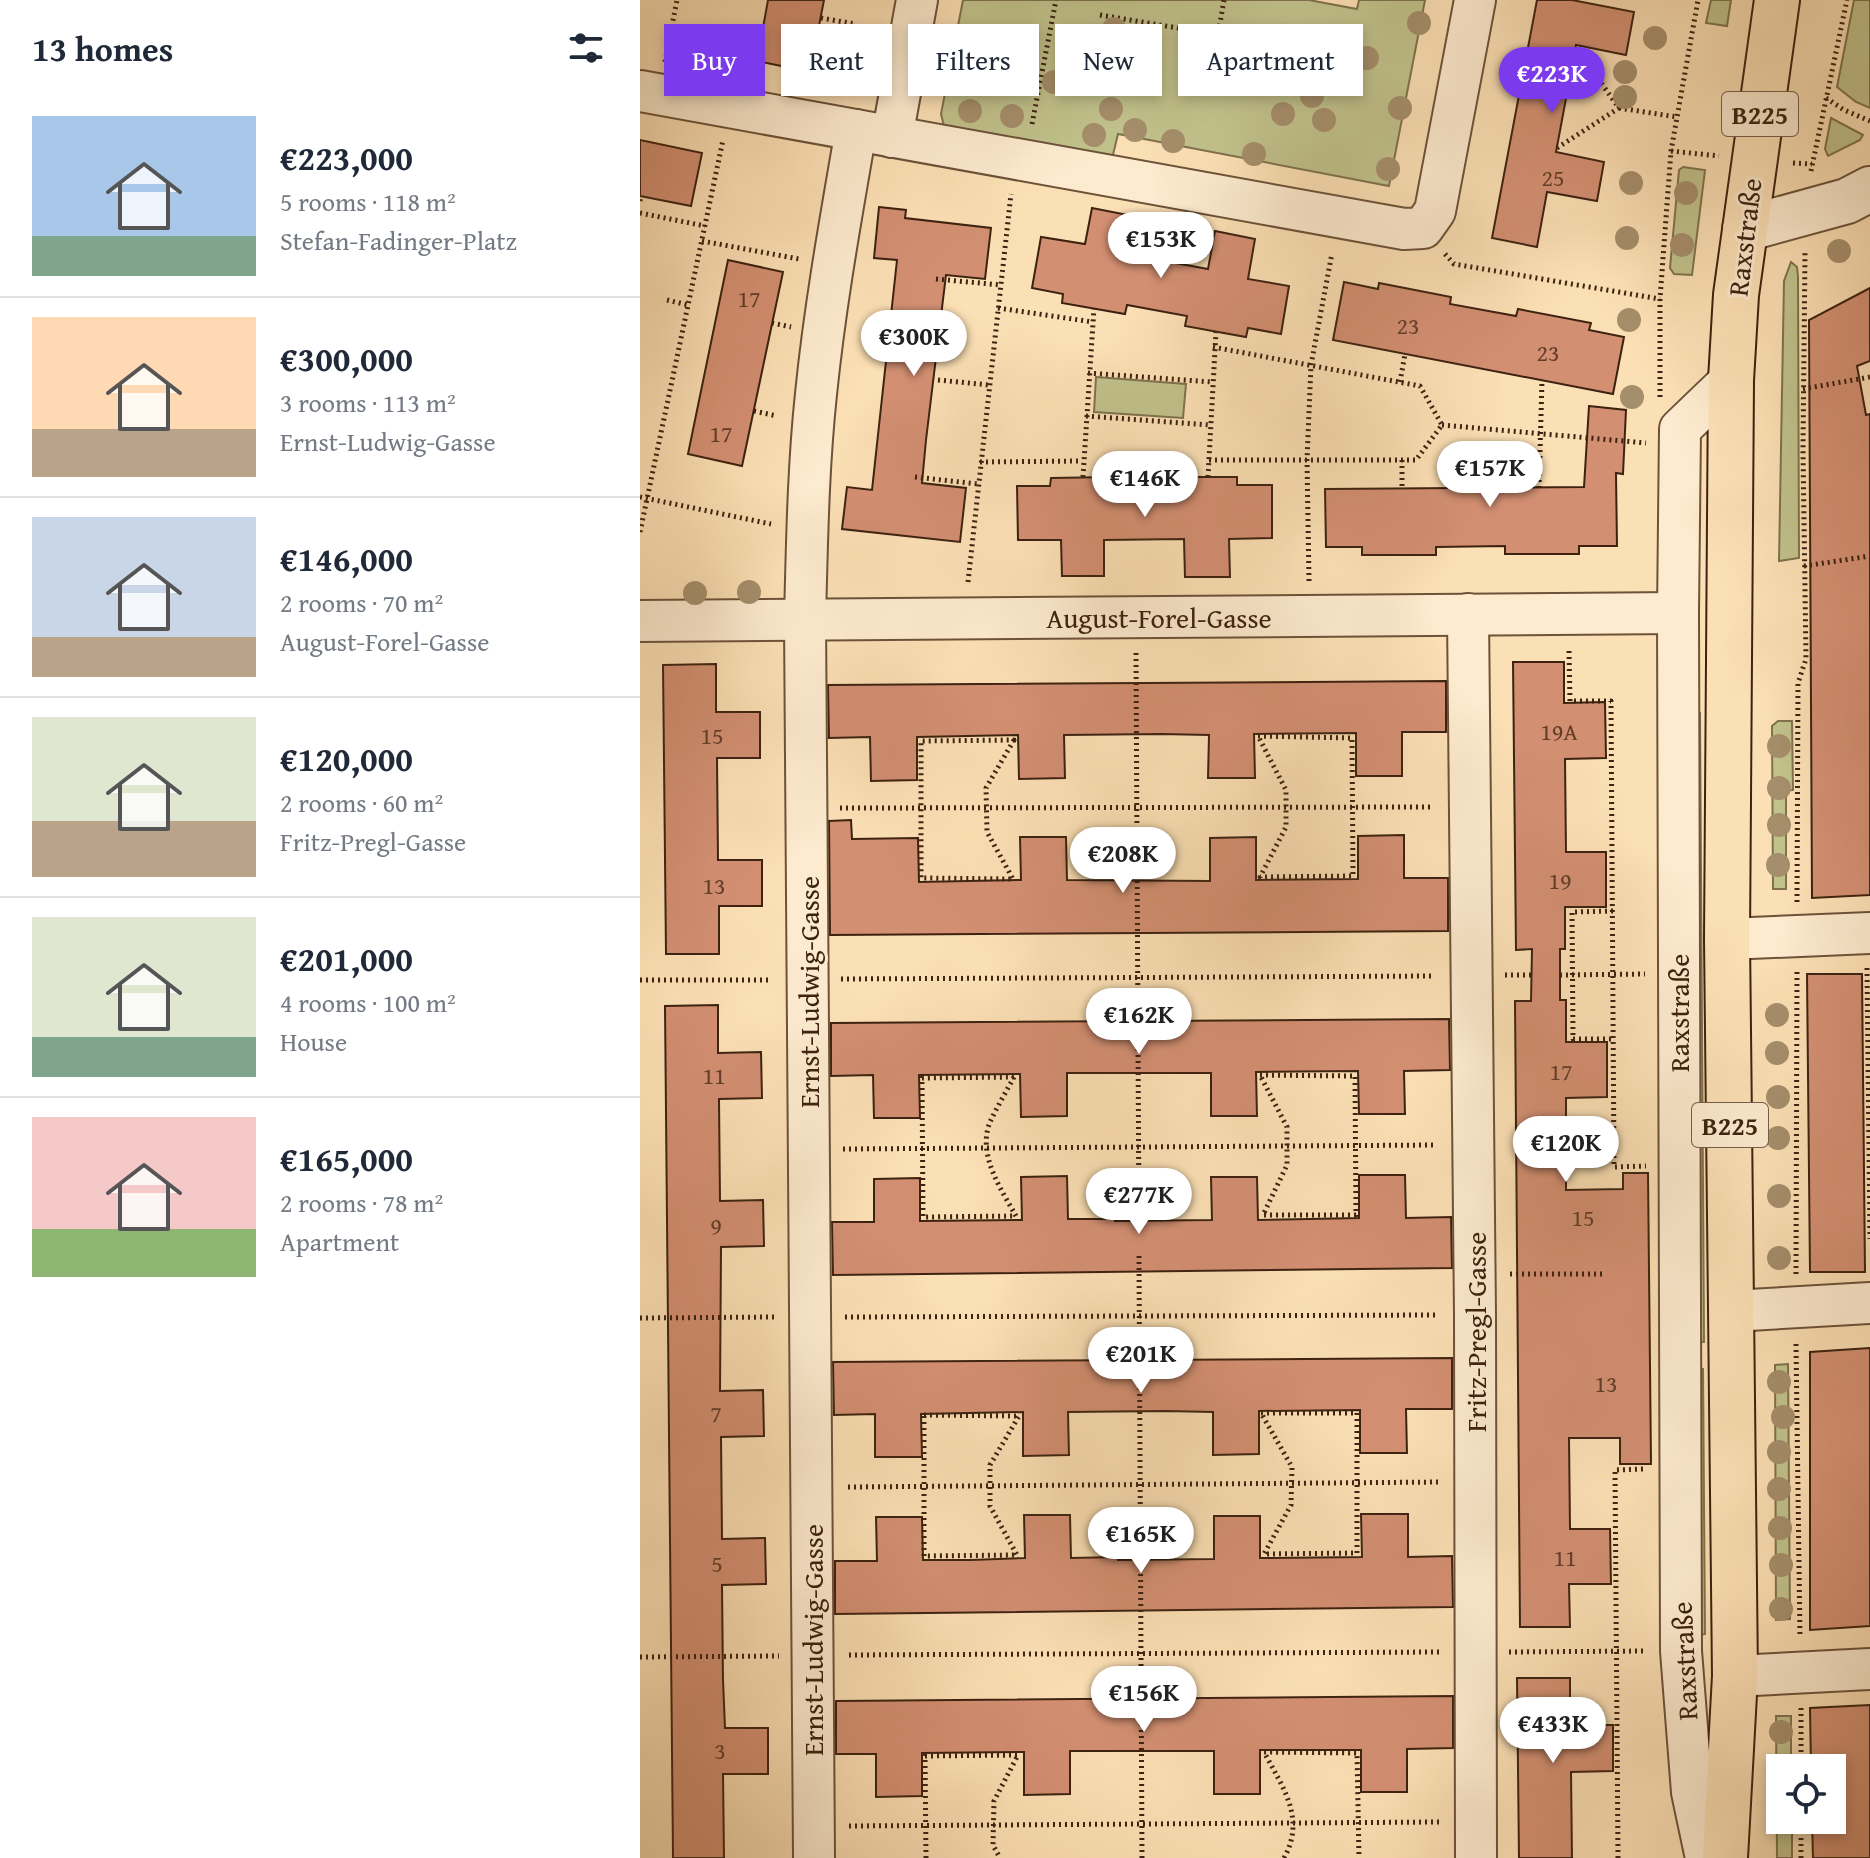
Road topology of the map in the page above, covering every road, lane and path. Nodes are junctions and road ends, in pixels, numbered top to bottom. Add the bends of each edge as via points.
1 (677, 0) edge
2 (917, 0) edge
3 (1056, 0) edge
4 (1224, 0) edge
5 (1475, 0) edge
6 (1698, 0) edge
7 (1777, 0) edge
8 (1847, 0) edge
9 (1100, 15) dead end
10 (821, 18) dead end
11 (855, 24) dead end
12 (1218, 24) edge
13 (1178, 26) edge
14 (1576, 48) dead end
15 (649, 93) edge
16 (1826, 98) junction
17 (730, 107) junction
18 (1619, 108) junction
19 (1677, 117) junction
20 (1870, 121) edge
21 (874, 133) junction
22 (1557, 148) dead end
23 (1020, 160) junction
24 (1812, 164) dead end
25 (1870, 189) edge
26 (640, 213) edge
27 (1806, 213) junction
28 (1338, 217) junction
29 (705, 226) junction
30 (1423, 228) junction
31 (1745, 229) junction
32 (702, 241) junction
33 (833, 265) junction
34 (936, 279) dead end
35 (1001, 285) junction
36 (667, 300) dead end
37 (688, 305) junction
38 (998, 308) junction
39 (1094, 308) dead end
40 (1093, 322) junction
41 (1216, 332) dead end
42 (1213, 347) junction
43 (1405, 354) dead end
44 (1311, 365) junction
45 (1088, 373) junction
46 (1870, 377) edge
47 (938, 380) dead end
48 (1542, 380) dead end
49 (1731, 380) junction
50 (1212, 382) junction
51 (1400, 382) junction
52 (989, 385) junction
53 (1803, 389) junction
54 (754, 411) dead end
55 (1086, 416) junction
56 (790, 419) dead end
57 (1210, 425) junction
58 (1442, 425) junction
59 (1541, 434) junction
60 (1659, 444) dead end
61 (1209, 460) junction
62 (1307, 460) junction
63 (1402, 460) junction
64 (1082, 461) junction
65 (980, 462) junction
66 (915, 477) dead end
67 (1083, 477) dead end
68 (1208, 477) dead end
69 (978, 484) junction
70 (1402, 488) dead end
71 (1539, 488) dead end
72 (644, 498) edge
73 (784, 526) dead end
74 (640, 532) edge
75 (1870, 556) edge
76 (1804, 566) junction
77 (1678, 613) junction
78 (1468, 614) junction
79 (1568, 614) junction
80 (1310, 616) junction
81 (1136, 617) junction
82 (963, 618) junction
83 (805, 619) junction
84 (640, 621) edge
85 (1471, 806) junction
86 (1286, 807) junction
87 (1353, 807) junction
88 (807, 808) junction
89 (921, 808) junction
90 (987, 808) junction
91 (1136, 808) junction
92 (1613, 911) junction
93 (1797, 937) junction
94 (1727, 939) junction
95 (1869, 948) edge
96 (1613, 974) junction
97 (1654, 974) dead end
98 (1560, 975) dead end
99 (1572, 975) junction
100 (1137, 976) junction
101 (1472, 976) junction
102 (640, 980) edge
103 (808, 980) junction
104 (1613, 1039) junction
105 (1287, 1145) junction
106 (1355, 1145) junction
107 (1474, 1145) junction
108 (1138, 1146) junction
109 (923, 1148) junction
110 (988, 1148) junction
111 (809, 1150) junction
112 (1654, 1166) dead end
113 (1139, 1228) dead end
114 (1870, 1239) edge
115 (1139, 1256) dead end
116 (1475, 1274) junction
117 (1605, 1274) dead end
118 (1870, 1303) edge
119 (1796, 1307) junction
120 (1732, 1311) junction
121 (1475, 1315) junction
122 (1140, 1316) junction
123 (810, 1317) junction
124 (640, 1318) edge
125 (1657, 1469) dead end
126 (1356, 1482) junction
127 (1475, 1482) junction
128 (1292, 1483) junction
129 (1140, 1484) junction
130 (990, 1485) junction
131 (924, 1486) junction
132 (811, 1487) junction
133 (1617, 1651) junction
134 (1659, 1651) dead end
135 (1477, 1652) junction
136 (1140, 1653) junction
137 (812, 1656) junction
138 (640, 1657) edge
139 (1870, 1669) edge
140 (1800, 1673) junction
141 (1735, 1676) junction
142 (1801, 1754) edge
143 (1358, 1822) junction
144 (1142, 1823) junction
145 (1292, 1823) junction
146 (926, 1825) junction
147 (993, 1825) junction
148 (1801, 1834) edge
149 (1476, 1840) edge
150 (814, 1842) edge
151 (926, 1858) edge
152 (1000, 1858) edge
153 (1142, 1858) edge
154 (1284, 1858) edge
155 (1359, 1858) edge
156 (1618, 1858) edge
157 (1706, 1858) edge
158 (1725, 1858) edge
159 (1801, 1858) edge

1 - 15 path
2 - 21 street, Ernst-Ludwig-Gasse
3 - 23 path
4 - 12 path
5 - 30 street via 1435,211
6 - 19 path
7 - 31 main road, Raxstraße / B225
8 - 16 path
9 - 13 path
10 - 11 path
14 - 18 path
15 - 17 street
16 - 20 path
16 - 24 path
17 - 21 street
17 - 29 path
18 - 19 path
18 - 22 path
19 - 30 path via 1660,299 1454,264
21 - 23 street
21 - 33 street, Ernst-Ludwig-Gasse
23 - 28 street
23 - 35 path
25 - 27 street
26 - 29 path
27 - 31 street
27 - 53 path
28 - 30 street
28 - 44 path
29 - 32 path
31 - 49 main road, Raxstraße / B225
32 - 33 path
32 - 37 path
33 - 83 street, Ernst-Ludwig-Gasse via 816,395
34 - 35 path
35 - 38 path
36 - 37 path
37 - 72 path
38 - 40 path
38 - 52 path
39 - 40 path
40 - 45 path
41 - 42 path
42 - 44 path
42 - 50 path
43 - 51 path
44 - 51 path
44 - 62 path
45 - 50 path
45 - 55 path
46 - 53 path
47 - 52 path
48 - 59 path
49 - 77 street, Raxstraße via 1680,429
49 - 94 main road, Raxstraße / B225
50 - 57 path
51 - 58 path via 1420,386
52 - 65 path
53 - 76 path
54 - 56 path
55 - 57 path
55 - 64 path
57 - 61 path
58 - 59 path
58 - 63 path via 1416,460
59 - 60 path
59 - 71 path
61 - 62 path
61 - 68 path
62 - 63 path
62 - 80 path
63 - 70 path
64 - 65 path
64 - 67 path
65 - 69 path
66 - 69 path
69 - 82 path
72 - 73 path
72 - 74 path
75 - 76 path
76 - 93 path
77 - 79 street, August-Forel-Gasse
77 - 157 street, Raxstraße via 1681,1651 1692,1792
78 - 79 street, August-Forel-Gasse
78 - 80 street, August-Forel-Gasse
78 - 85 street, Fritz-Pregl-Gasse
79 - 92 path via 1570,701 1611,701
80 - 81 street, August-Forel-Gasse
81 - 82 street, August-Forel-Gasse
81 - 91 path
82 - 83 street, August-Forel-Gasse
83 - 84 street, August-Forel-Gasse
83 - 88 street, Ernst-Ludwig-Gasse
85 - 87 path
85 - 101 street, Fritz-Pregl-Gasse
86 - 87 path
86 - 87 path via 1286,827 1260,877 1353,876
86 - 87 path via 1286,790 1258,736 1352,738
86 - 91 path
88 - 89 path
88 - 103 street, Ernst-Ludwig-Gasse
89 - 90 path
89 - 90 path via 921,741 1014,740 986,788
89 - 90 path via 921,878 1013,879 987,832
90 - 91 path
91 - 100 path
92 - 96 path
92 - 99 path via 1572,912
93 - 94 street
93 - 95 street
93 - 119 path
94 - 120 main road, Raxstraße / B225
95 - 114 path
96 - 97 path
96 - 99 path
96 - 104 path
98 - 99 path
99 - 104 path via 1573,1039
100 - 101 path
100 - 103 path
100 - 108 path
101 - 107 street, Fritz-Pregl-Gasse
102 - 103 path
103 - 111 street, Ernst-Ludwig-Gasse
104 - 112 path via 1614,1167
105 - 106 path
105 - 106 path via 1287,1165 1263,1215 1356,1215
105 - 106 path via 1287,1127 1260,1075 1355,1076
105 - 108 path
106 - 107 path
107 - 116 street, Fritz-Pregl-Gasse
108 - 110 path
108 - 113 path
109 - 110 path
109 - 110 path via 923,1217 1016,1216 989,1169
109 - 110 path via 922,1078 1014,1077 989,1125
109 - 111 path
111 - 123 street, Ernst-Ludwig-Gasse
115 - 122 path
116 - 117 path
116 - 121 street, Fritz-Pregl-Gasse
118 - 119 street
119 - 120 street
119 - 140 path
120 - 141 main road, Raxstraße / B225
121 - 122 path
121 - 127 street, Fritz-Pregl-Gasse
122 - 123 path
122 - 129 path
123 - 124 path
123 - 132 street, Ernst-Ludwig-Gasse
125 - 133 path via 1615,1470
126 - 127 path
126 - 128 path
126 - 128 path via 1357,1553 1264,1554 1291,1505
126 - 128 path via 1357,1413 1261,1413 1292,1467
127 - 135 street, Fritz-Pregl-Gasse
128 - 129 path
129 - 130 path
129 - 136 path
130 - 131 path
130 - 131 path via 990,1506 1017,1555 924,1556
130 - 131 path via 990,1465 1019,1416 924,1415
131 - 132 path
132 - 137 street, Ernst-Ludwig-Gasse
133 - 134 path
133 - 135 path
133 - 156 path
135 - 136 path
135 - 149 street, Fritz-Pregl-Gasse
136 - 137 path
136 - 144 path
137 - 138 path
137 - 150 street, Ernst-Ludwig-Gasse
139 - 140 street
140 - 141 street
140 - 142 path
141 - 158 main road, Raxstraße / B225
143 - 145 path
143 - 145 path via 1357,1753 1264,1752 1292,1806
143 - 149 path
143 - 155 path
144 - 145 path
144 - 147 path
144 - 153 path
145 - 154 path via 1292,1844
146 - 147 path
146 - 147 path via 925,1756 1018,1755 994,1801
146 - 150 path
146 - 151 path
147 - 152 path via 993,1845
148 - 159 path

